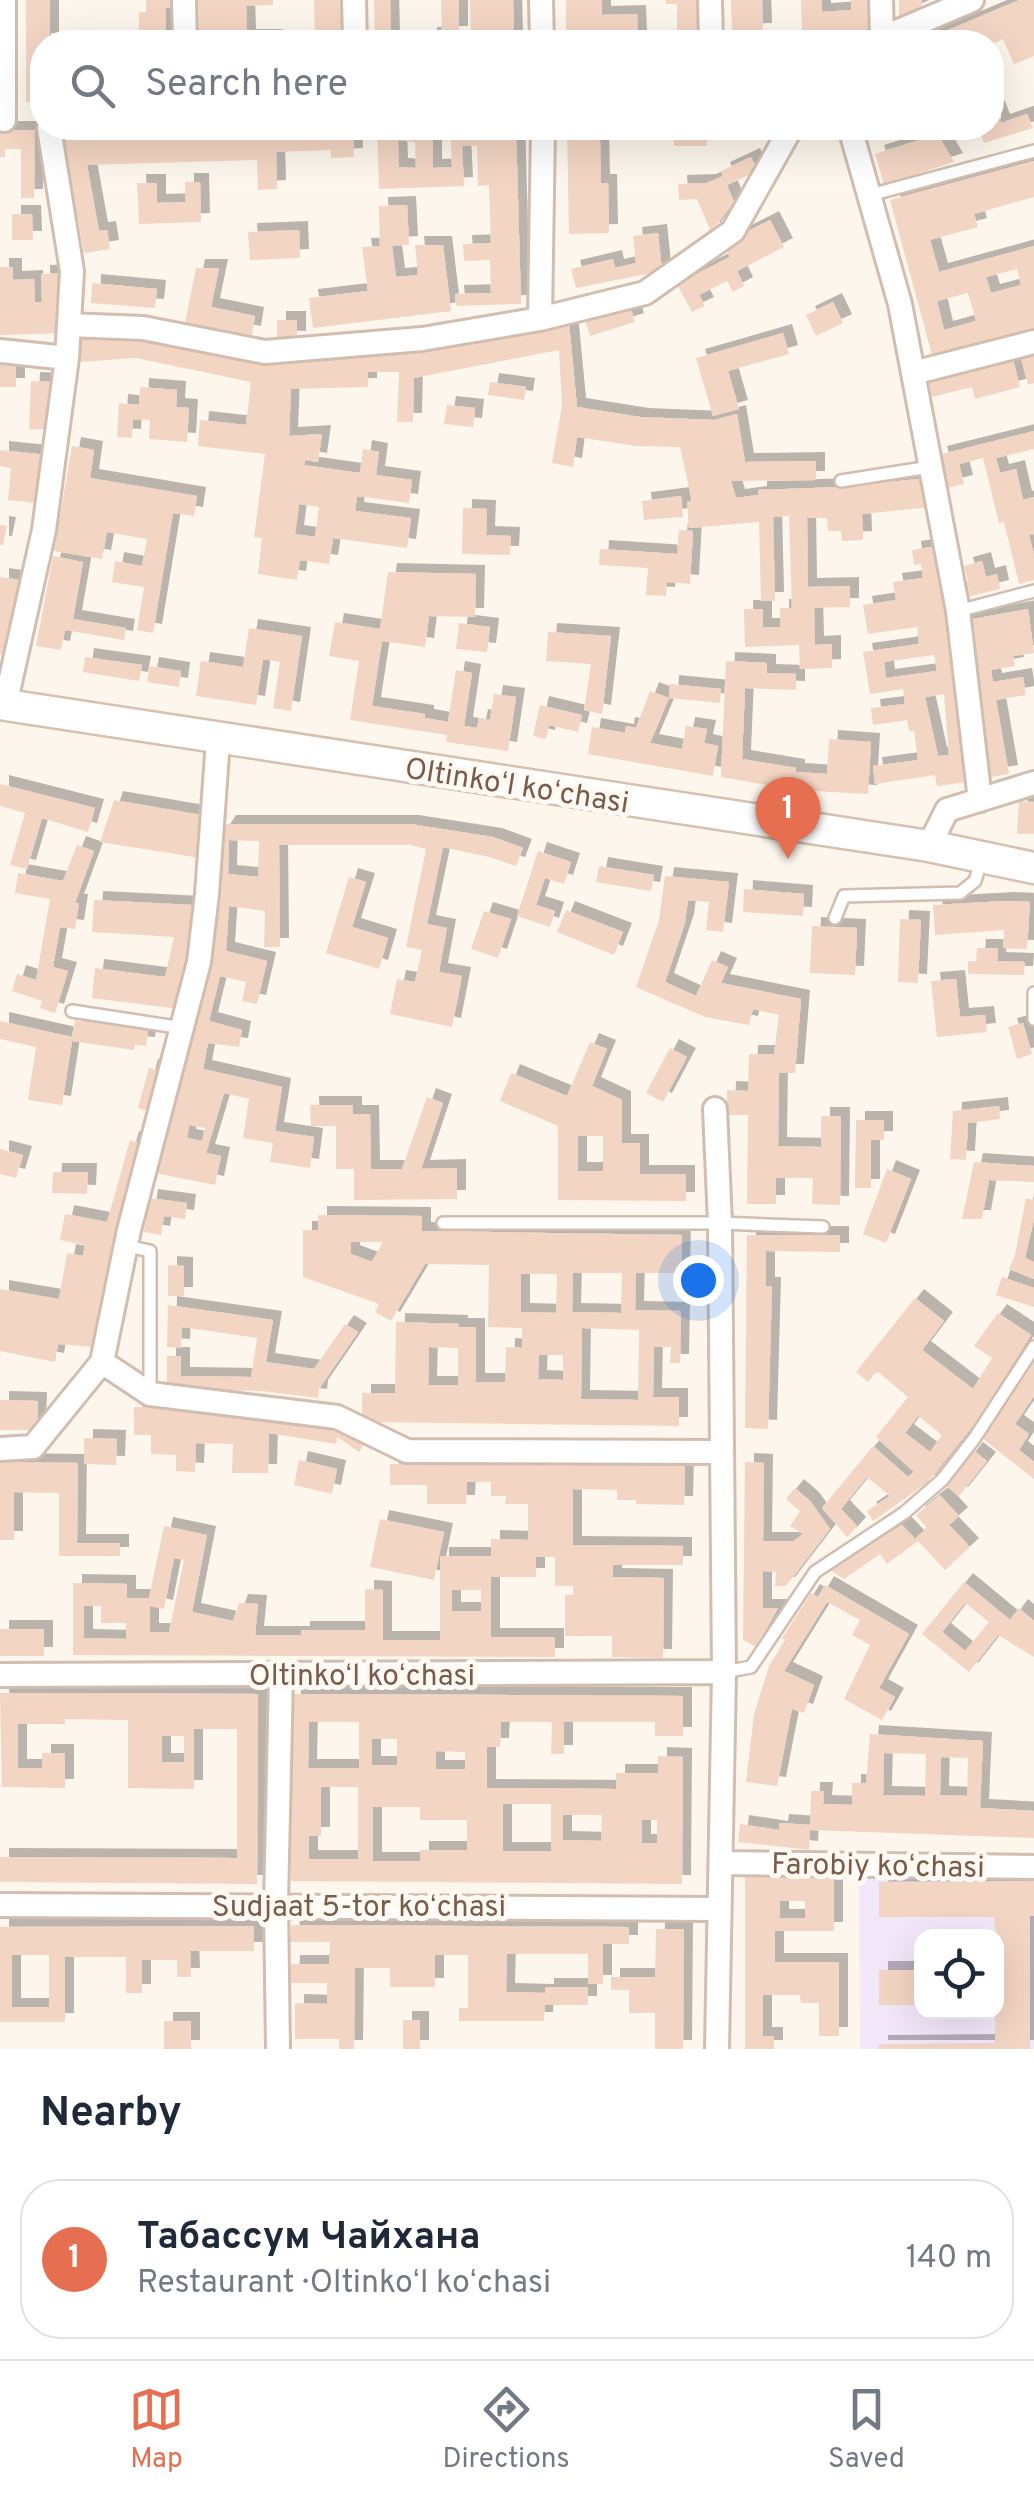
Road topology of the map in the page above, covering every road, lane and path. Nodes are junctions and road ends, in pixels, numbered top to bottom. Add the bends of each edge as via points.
1 (4, 0) edge
2 (184, 0) edge
3 (354, 0) edge
4 (541, 0) edge
5 (710, 0) edge
6 (882, 0) edge
7 (972, 0) edge
8 (185, 30) edge
9 (354, 30) edge
10 (542, 30) edge
11 (710, 30) edge
12 (878, 30) edge
13 (899, 30) edge
14 (2, 120) edge
15 (30, 124) edge
16 (49, 140) edge
17 (543, 140) edge
18 (784, 140) edge
19 (854, 140) edge
20 (1034, 151) edge
21 (870, 195) junction
22 (540, 319) junction
23 (70, 325) junction
24 (1034, 342) edge
25 (0, 351) edge
26 (67, 358) junction
27 (913, 373) junction
28 (930, 467) junction
29 (841, 481) dead end
30 (1034, 591) edge
31 (958, 611) junction
32 (2, 705) edge
33 (218, 740) junction
34 (1034, 783) edge
35 (980, 800) junction
36 (929, 846) junction
37 (982, 858) junction
38 (1034, 868) edge
39 (835, 918) dead end
40 (1034, 993) edge
41 (72, 1011) dead end
42 (1034, 1019) edge
43 (183, 1028) junction
44 (715, 1109) dead end
45 (442, 1223) dead end
46 (720, 1223) junction
47 (823, 1226) dead end
48 (127, 1246) junction
49 (1034, 1347) edge
50 (102, 1362) junction
51 (150, 1394) junction
52 (0, 1449) edge
53 (720, 1452) junction
54 (724, 1672) junction
55 (0, 1675) edge
56 (281, 1676) junction
57 (722, 1863) junction
58 (1034, 1867) edge
59 (276, 1904) junction
60 (0, 1905) edge
61 (718, 1908) junction
62 (278, 2049) edge
63 (718, 2049) edge

1 - 14 street
2 - 8 street
3 - 9 street
4 - 10 street
5 - 11 street
6 - 12 street
7 - 13 street
14 - 15 street
16 - 23 street via 72,271
17 - 22 street
18 - 22 street via 734,230 645,293
19 - 21 street
20 - 21 lane
21 - 27 street
22 - 23 street via 422,339 264,352 143,328
23 - 26 street
24 - 27 street
25 - 26 street
26 - 32 street via 44,530
27 - 28 street
28 - 29 lane
28 - 31 street
30 - 31 lane
31 - 35 street
32 - 33 main road, Oltinkoʻl koʻchasi
33 - 36 main road, Oltinkoʻl koʻchasi
33 - 43 street via 208,894
34 - 35 street
35 - 36 street via 947,810
36 - 37 main road, Oltinkoʻl koʻchasi
37 - 38 main road, Oltinkoʻl koʻchasi
37 - 39 lane via 975,881 960,893 844,896
40 - 42 lane
41 - 43 lane
43 - 48 street
44 - 46 street
45 - 46 lane
46 - 47 lane
46 - 53 street
48 - 50 street
48 - 51 lane via 150,1251
49 - 54 lane via 942,1480 815,1572 751,1667
50 - 51 street
50 - 52 street via 33,1447
51 - 53 street via 337,1416 407,1451
53 - 54 street
54 - 56 street, Oltinkoʻl koʻchasi
54 - 57 street
55 - 56 street, Oltinkoʻl koʻchasi
56 - 59 street
57 - 58 street, Farobiy koʻchasi
57 - 61 street
59 - 60 street, Sudjaat 5-tor koʻchasi
59 - 61 street, Sudjaat 5-tor koʻchasi
59 - 62 street
61 - 63 street

